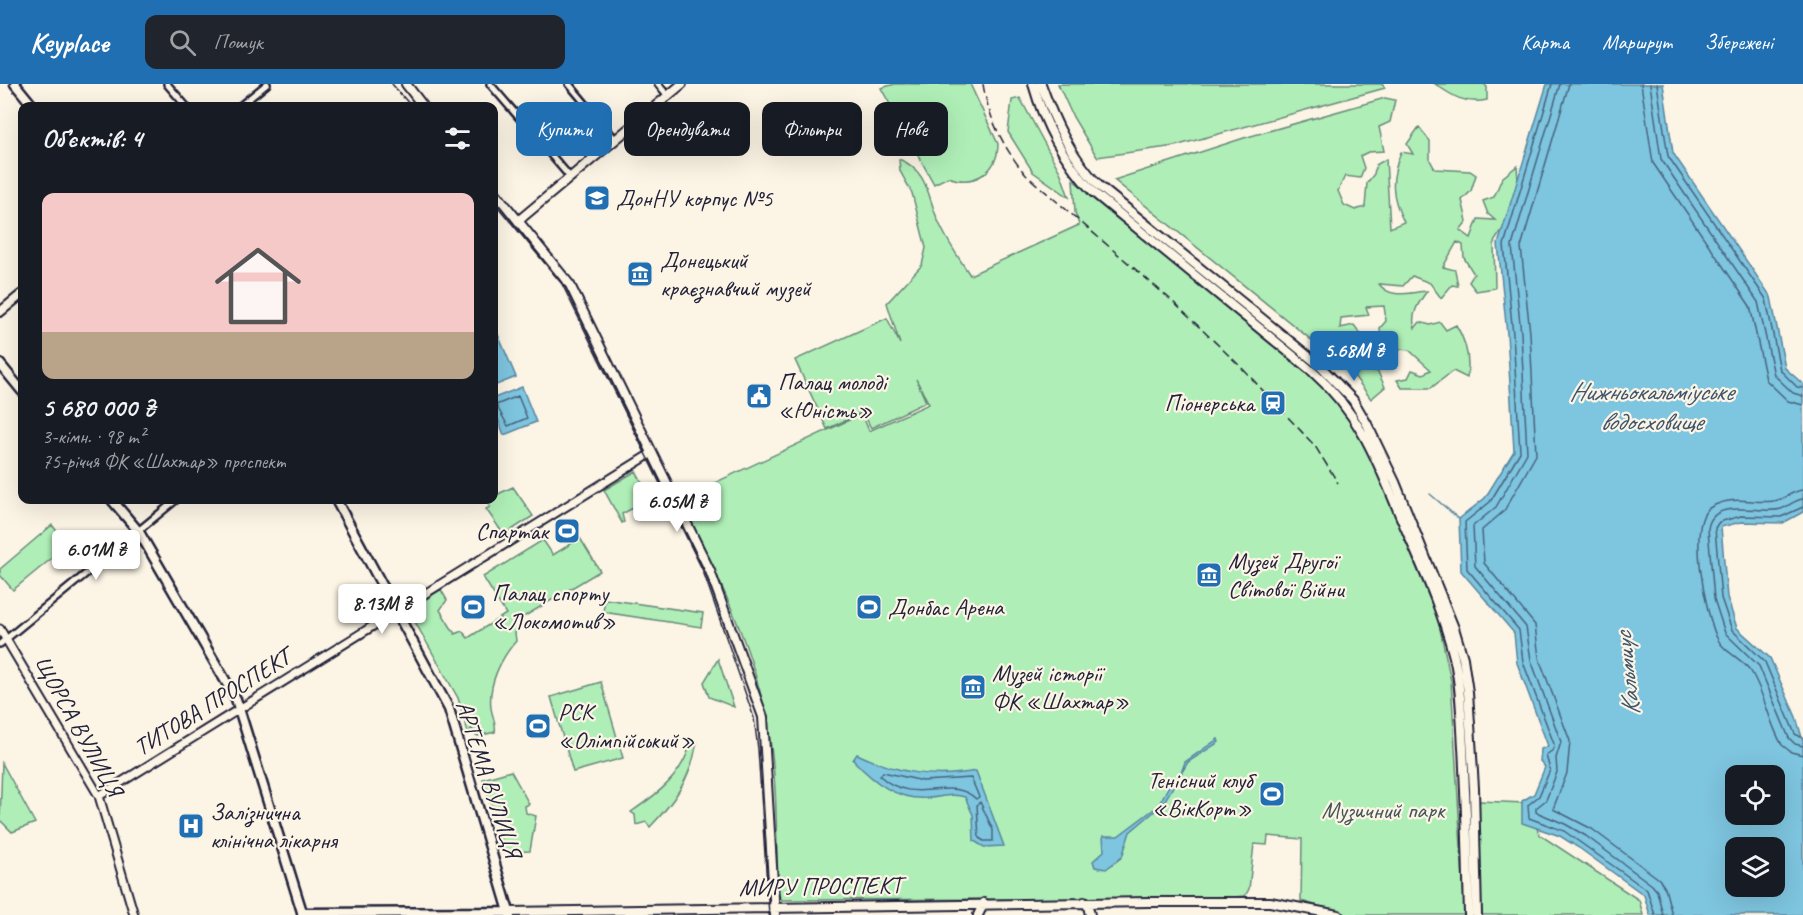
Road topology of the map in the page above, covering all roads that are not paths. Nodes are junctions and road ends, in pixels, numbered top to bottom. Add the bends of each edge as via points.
1 (15, 84) edge
2 (167, 84) edge
3 (267, 84) edge
4 (406, 84) edge
5 (489, 84) edge
6 (568, 84) edge
7 (658, 84) edge
8 (682, 84) edge
9 (1033, 84) edge
10 (1041, 84) edge
11 (668, 96) junction
12 (30, 102) edge
13 (183, 102) edge
14 (245, 102) edge
15 (420, 102) edge
16 (615, 139) junction
17 (570, 177) junction
18 (498, 196) edge
19 (518, 221) junction
20 (18, 297) edge
21 (0, 312) edge
22 (0, 364) edge
23 (18, 386) edge
24 (652, 453) junction
25 (115, 504) edge
26 (171, 504) edge
27 (338, 504) edge
28 (139, 532) junction
29 (396, 612) junction
30 (0, 629) edge
31 (7, 638) junction
32 (0, 644) edge
33 (240, 707) junction
34 (1469, 788) junction
35 (99, 796) junction
36 (1472, 866) junction
37 (1084, 902) junction
38 (984, 903) junction
39 (775, 911) edge
40 (624, 912) edge
41 (510, 913) edge
42 (1318, 913) edge
43 (303, 914) edge
44 (329, 914) edge
45 (134, 915) edge
46 (978, 915) edge
47 (1090, 915) edge
48 (1338, 915) edge
49 (1469, 915) edge
50 (1477, 915) edge

1 - 12 main road
2 - 13 street
3 - 14 street
4 - 15 main road
5 - 17 street
6 - 16 street
7 - 11 street
8 - 11 main road
9 - 34 main road via 1053,139 1093,192 1313,372 1354,416 1388,485 1447,631 1460,693
10 - 34 main road via 1060,135 1099,186 1318,365 1361,412 1395,482 1456,636 1468,692
11 - 16 main road
16 - 17 main road
17 - 19 main road
18 - 19 main road
19 - 24 main road via 570,285
20 - 21 main road
22 - 23 main road
24 - 29 street, ТИТОВА ПРОСПЕКТ
24 - 39 main road via 710,571 763,717
25 - 28 main road
26 - 28 street
27 - 29 main road, АРТЕМА ВУЛИЦЯ
28 - 31 street
28 - 33 main road
29 - 33 street, ТИТОВА ПРОСПЕКТ
29 - 41 main road, АРТЕМА ВУЛИЦЯ via 449,709
30 - 31 street, ЩОРСА ВУЛИЦЯ
31 - 32 street
31 - 35 street, ЩОРСА ВУЛИЦЯ
33 - 35 street, ТИТОВА ПРОСПЕКТ
33 - 43 main road
34 - 36 main road
35 - 45 street, ЩОРСА ВУЛИЦЯ
36 - 49 main road
36 - 50 main road
37 - 38 main road, МИРУ ПРОСПЕКТ
37 - 42 main road, МИРУ ПРОСПЕКТ via 1270,902
37 - 47 main road
38 - 39 main road, МИРУ ПРОСПЕКТ
38 - 46 main road
39 - 40 main road, МИРУ ПРОСПЕКТ
40 - 41 main road, МИРУ ПРОСПЕКТ
41 - 44 main road, МИРУ ПРОСПЕКТ
42 - 48 main road, МИРУ ПРОСПЕКТ
43 - 44 main road, МИРУ ПРОСПЕКТ

